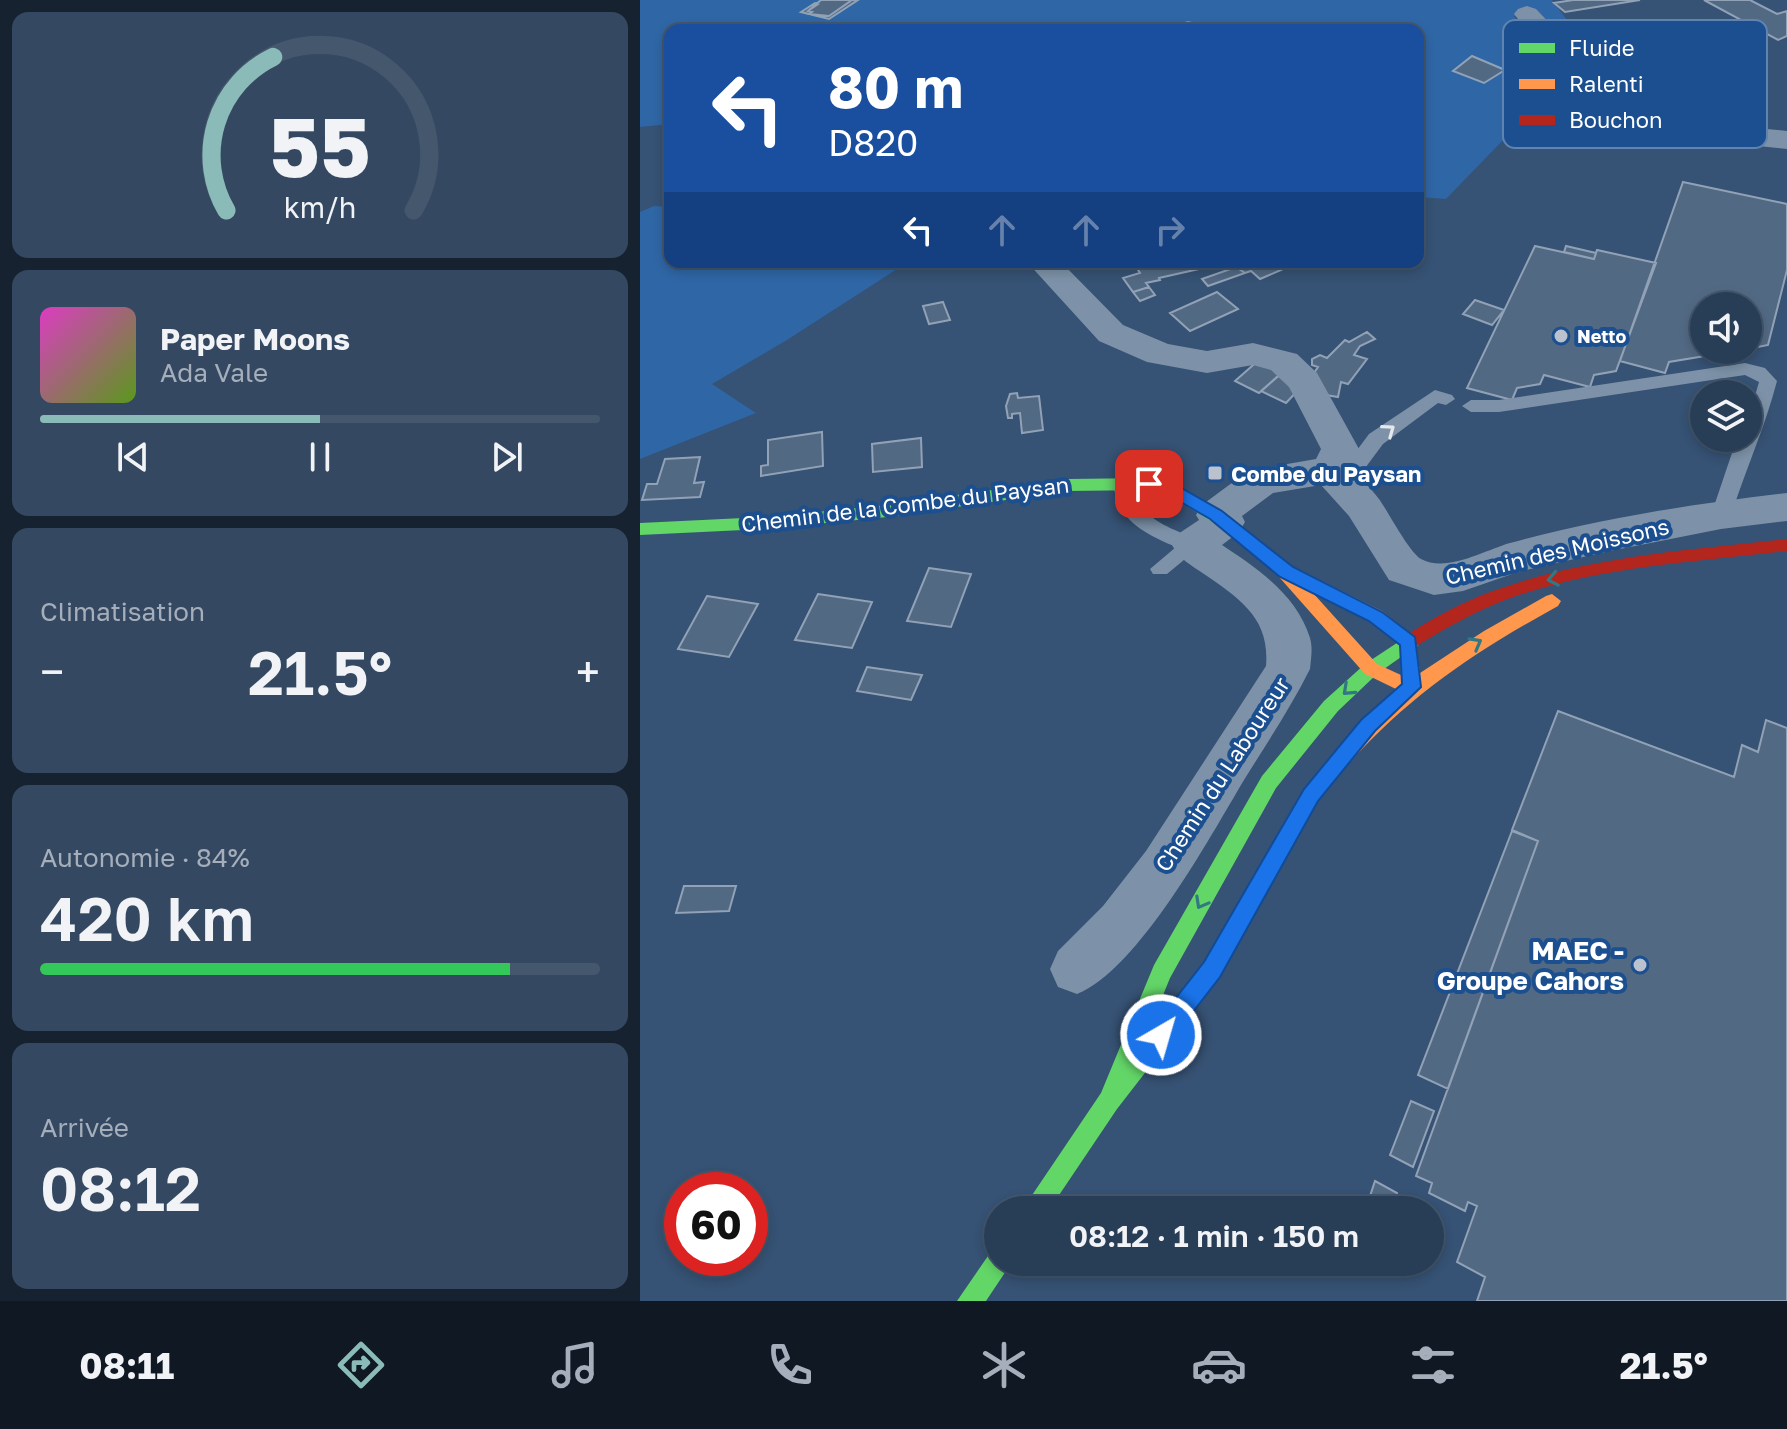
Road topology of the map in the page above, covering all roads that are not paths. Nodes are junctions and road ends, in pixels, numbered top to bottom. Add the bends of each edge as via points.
1 (1527, 14) dead end
2 (1532, 20) edge
3 (1767, 138) edge
4 (1787, 140) edge
5 (1049, 268) edge
6 (1446, 399) dead end
7 (1471, 406) dead end
8 (1337, 476) junction
9 (1123, 482) junction
10 (1787, 507) edge
11 (1721, 515) junction
12 (640, 529) edge
13 (1198, 538) junction
14 (1787, 545) edge
15 (1630, 565) junction
16 (1286, 572) junction
17 (1409, 642) junction
18 (1371, 669) junction
19 (1411, 687) junction
20 (1077, 969) dead end
21 (1109, 1101) junction
22 (1044, 1196) edge
23 (989, 1276) edge
24 (970, 1301) edge

1 - 2 street
3 - 4 street
5 - 8 street via 1111,333 1160,354 1207,362 1253,354 1284,362 1304,381 1340,449
8 -> 6 lane via 1435,396
7 - 11 lane via 1745,369 1759,372 1768,381 1758,420
8 - 11 street, Chemin des Moissons via 1404,569 1434,579
8 - 13 street via 1262,481
9 - 12 main road, Chemin de la Combe du Paysan via 887,511
9 - 13 main road, Chemin de la Combe du Paysan via 1170,489
9 - 13 lane, Chemin de la Combe du Paysan via 1129,511 1145,526
10 - 11 street, Chemin des Moissons
13 - 16 main road, Chemin de la Combe du Paysan
13 - 20 street, Chemin du Laboureur via 1268,605 1289,639 1288,669 1164,867
14 - 15 main road
15 -> 17 main road via 1533,583 1438,622
19 -> 15 main road via 1462,651
16 - 17 main road, Chemin de la Combe du Paysan via 1376,616
16 - 18 main road, Chemin de la Combe du Paysan
17 - 18 main road
17 - 19 main road
18 - 19 main road, Chemin de la Combe du Paysan
18 -> 21 main road via 1331,706 1269,782 1162,972
19 - 21 main road via 1368,726 1311,795 1212,969
21 - 22 main road
23 - 24 main road

